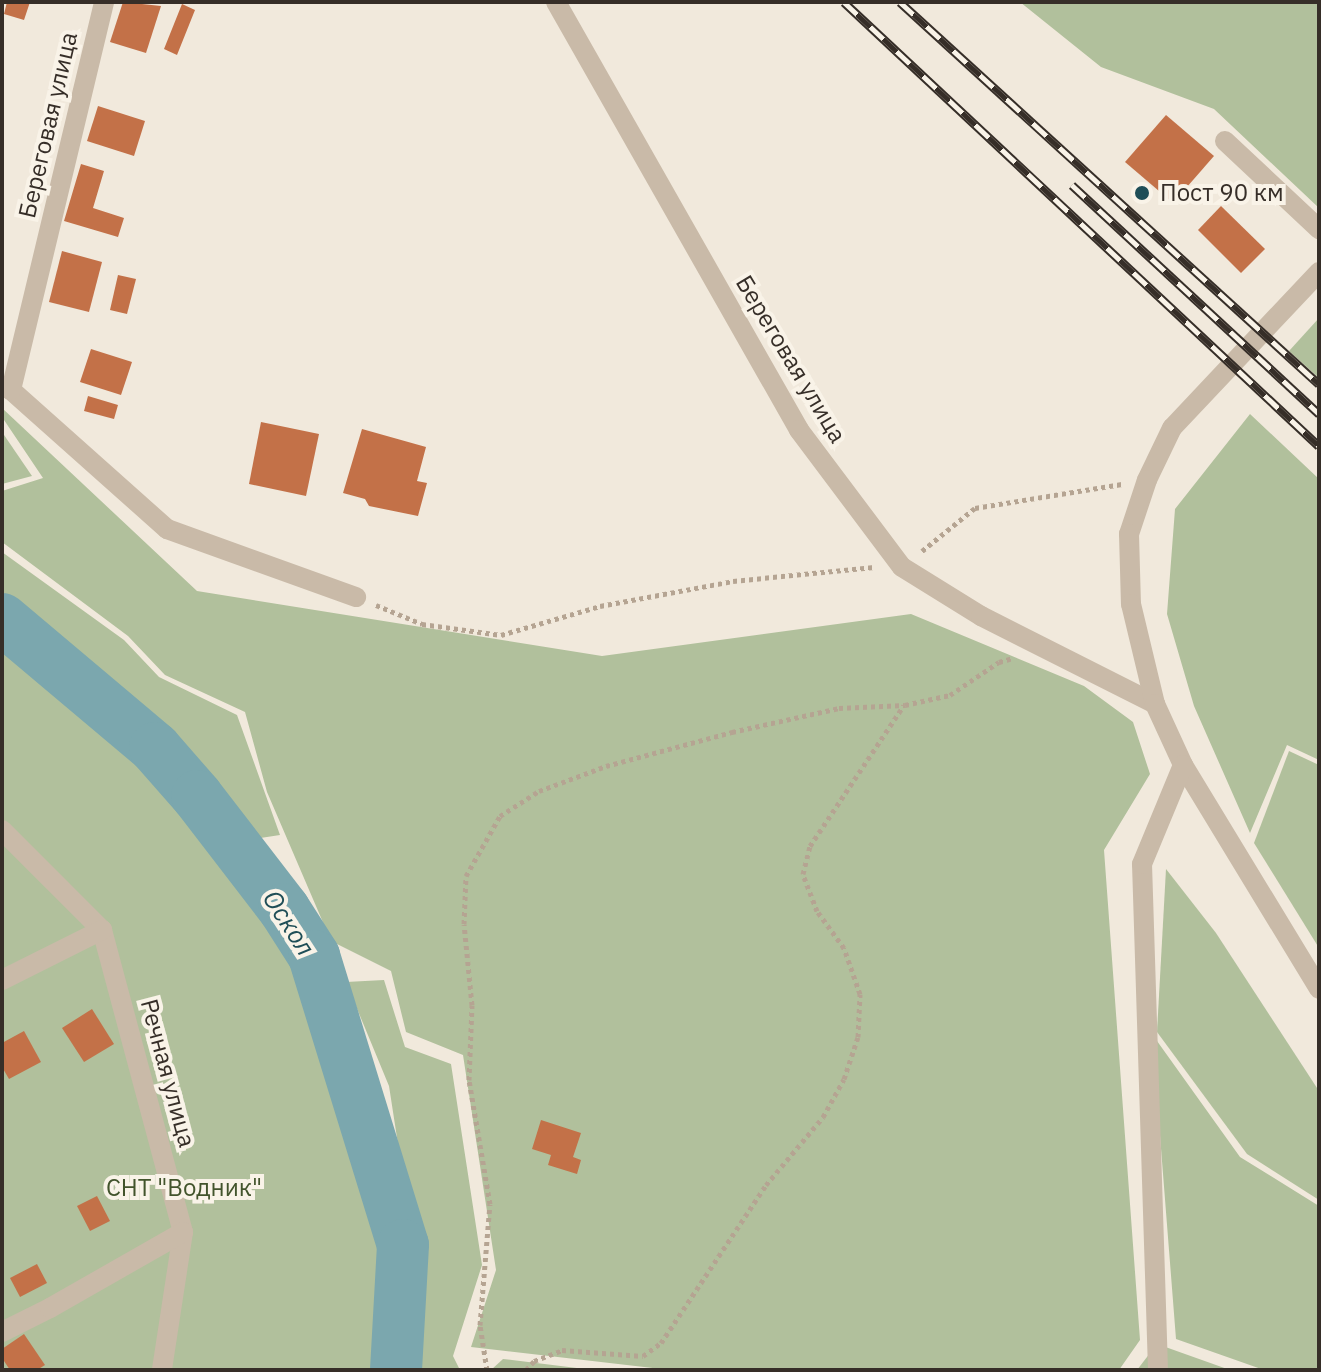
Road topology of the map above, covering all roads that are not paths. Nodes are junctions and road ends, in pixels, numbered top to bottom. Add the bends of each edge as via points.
1 (104, 2) edge
2 (556, 2) edge
3 (1225, 141) dead end
4 (1319, 229) edge
5 (1319, 272) edge
6 (7, 388) edge
7 (356, 597) road end
8 (1155, 704) junction
9 (1183, 765) junction
10 (2, 830) edge
11 (102, 930) junction
12 (2, 980) edge
13 (1319, 989) edge
14 (183, 1232) junction
15 (2, 1332) edge
16 (162, 1370) edge
17 (1158, 1370) edge

1 - 6 street, Береговая улица
2 - 8 street, Береговая улица via 799,430 902,567 981,616
3 - 4 street
5 - 8 street via 1172,428 1147,480 1129,534 1131,604
6 - 7 street via 167,529
8 - 9 street
9 - 13 street
9 - 17 street via 1142,864
10 - 11 street, Речная улица
11 - 12 street
11 - 14 street, Речная улица
14 - 15 street
14 - 16 street, Речная улица

